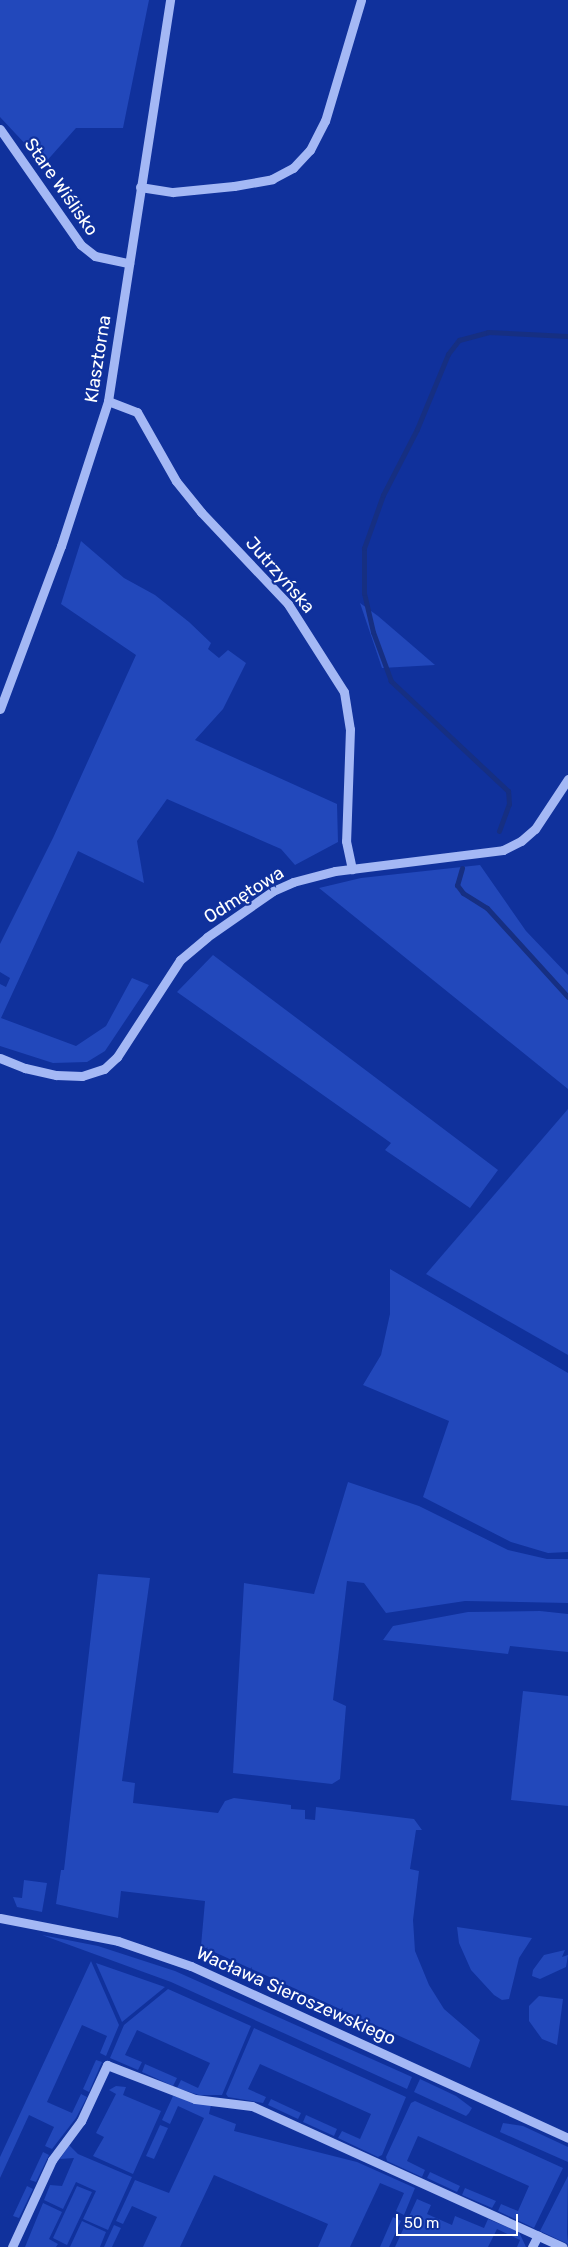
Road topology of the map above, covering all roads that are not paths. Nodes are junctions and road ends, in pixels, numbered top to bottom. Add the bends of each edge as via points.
1 (170, 0) edge
2 (361, 0) edge
3 (0, 129) edge
4 (140, 187) junction
5 (129, 263) junction
6 (108, 401) junction
7 (0, 709) edge
8 (568, 779) edge
9 (352, 869) junction
10 (0, 1058) edge
11 (0, 1918) edge
12 (568, 2138) edge
13 (538, 2235) junction
14 (12, 2247) edge
15 (532, 2247) edge
16 (563, 2247) edge

1 - 4 street, Klasztorna
2 - 4 street via 325,121 310,150 293,168 272,179 234,186 173,192
3 - 5 street, Stare Wiślisko via 81,245 95,256
4 - 5 street, Klasztorna
5 - 6 street, Klasztorna
6 - 7 street, Klasztorna via 61,546
6 - 9 street, Jutrzyńska via 137,412 176,481 288,604 344,692 350,729 346,841
8 - 9 street, Odmętowa via 543,819 513,846 483,854
9 - 10 street, Odmętowa via 303,879 279,888 196,946 175,966 117,1058 104,1069 82,1076 56,1075
11 - 12 street, Wacława Sieroszewskiego via 118,1941 192,1966
13 - 14 street via 252,2106 194,2099 107,2066 81,2121 52,2160
13 - 15 street
13 - 16 street

